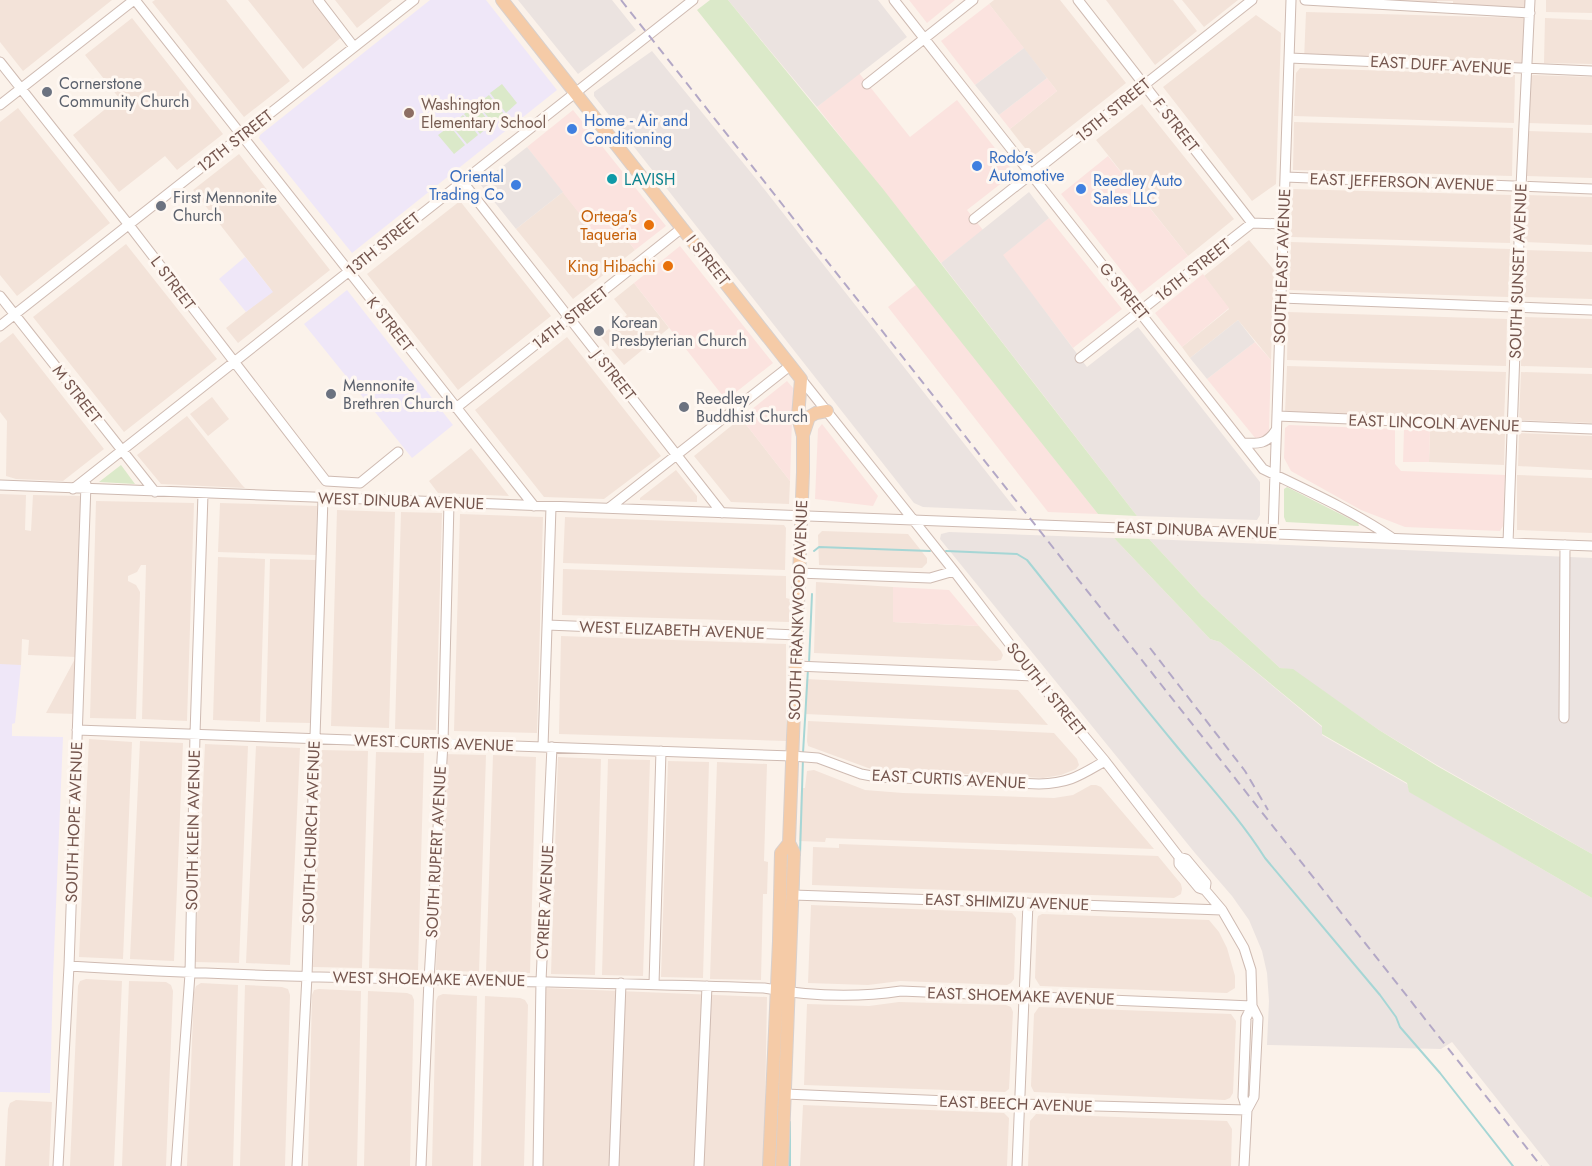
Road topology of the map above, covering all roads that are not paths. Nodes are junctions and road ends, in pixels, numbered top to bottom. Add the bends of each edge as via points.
1 (134, 0) edge
2 (318, 0) edge
3 (414, 0) edge
4 (502, 0) edge
5 (693, 0) edge
6 (894, 0) edge
7 (973, 0) edge
8 (1078, 0) edge
9 (1252, 0) edge
10 (1291, 0) edge
11 (1305, 0) edge
12 (1530, 0) edge
13 (1530, 13) junction
14 (924, 38) junction
15 (354, 47) junction
16 (1289, 58) junction
17 (0, 62) edge
18 (1527, 69) junction
19 (1592, 71) edge
20 (867, 84) dead end
21 (1145, 85) junction
22 (21, 89) junction
23 (575, 92) junction
24 (0, 105) edge
25 (242, 135) junction
26 (1032, 175) junction
27 (1285, 177) junction
28 (462, 182) junction
29 (1521, 187) junction
30 (1592, 189) edge
31 (974, 219) dead end
32 (1252, 223) junction
33 (1283, 224) junction
34 (129, 225) junction
35 (682, 228) junction
36 (350, 272) junction
37 (0, 296) edge
38 (1281, 298) junction
39 (1516, 307) junction
40 (1592, 310) edge
41 (1139, 312) junction
42 (15, 314) junction
43 (570, 318) junction
44 (0, 326) edge
45 (1080, 358) dead end
46 (234, 362) junction
47 (791, 365) junction
48 (801, 379) junction
49 (456, 408) junction
50 (827, 411) junction
51 (1277, 416) junction
52 (1512, 426) junction
53 (1592, 429) edge
54 (1276, 430) junction
55 (803, 436) junction
56 (1243, 443) junction
57 (122, 451) junction
58 (398, 452) dead end
59 (677, 455) junction
60 (1274, 474) junction
61 (86, 484) junction
62 (0, 485) edge
63 (155, 492) junction
64 (203, 494) junction
65 (323, 498) junction
66 (449, 502) junction
67 (534, 506) junction
68 (551, 507) junction
69 (609, 508) junction
70 (722, 513) junction
71 (801, 516) junction
72 (913, 520) junction
73 (1273, 533) junction
74 (1391, 538) junction
75 (1508, 543) junction
76 (1565, 545) junction
77 (1592, 546) edge
78 (954, 571) junction
79 (798, 573) junction
80 (547, 625) junction
81 (797, 635) junction
82 (796, 666) junction
83 (1034, 676) junction
84 (1564, 718) dead end
85 (77, 730) junction
86 (195, 734) junction
87 (314, 738) junction
88 (442, 743) junction
89 (548, 747) junction
90 (661, 751) junction
91 (792, 756) junction
92 (1105, 761) junction
93 (789, 843) junction
94 (793, 895) junction
95 (1028, 903) junction
96 (1222, 910) junction
97 (69, 966) junction
98 (190, 974) junction
99 (307, 976) junction
100 (429, 980) junction
101 (541, 981) junction
102 (621, 983) junction
103 (654, 984) junction
104 (707, 986) junction
105 (783, 991) junction
106 (1024, 996) junction
107 (1252, 1006) junction
108 (785, 1094) junction
109 (1019, 1104) junction
110 (1247, 1110) junction
111 (58, 1166) edge
112 (176, 1166) edge
113 (297, 1166) edge
114 (421, 1166) edge
115 (538, 1166) edge
116 (614, 1166) edge
117 (699, 1166) edge
118 (769, 1166) edge
119 (782, 1166) edge
120 (1017, 1166) edge
121 (1244, 1166) edge

1 - 22 street
1 - 25 street, K STREET
2 - 15 street
3 - 15 street, 12TH STREET
4 - 23 main road, I STREET
5 - 23 street, 13TH STREET
6 - 14 street, G STREET
7 - 14 street
8 - 21 street, F STREET
9 - 21 street, 15TH STREET
10 - 16 street, SOUTH EAST AVENUE
11 - 13 street
12 - 13 street, SOUTH SUNSET AVENUE
13 - 18 street, SOUTH SUNSET AVENUE
14 - 20 street
14 - 26 street, G STREET
15 - 25 street, 12TH STREET
16 - 18 street, EAST DUFF AVENUE
16 - 27 street, SOUTH EAST AVENUE
17 - 22 street, L STREET
18 - 19 street, EAST DUFF AVENUE
18 - 29 street, SOUTH SUNSET AVENUE
21 - 26 street, 15TH STREET
21 - 32 street, F STREET
22 - 24 street
22 - 34 street, L STREET
23 - 28 street, 13TH STREET
23 - 35 main road, I STREET
25 - 34 street, 12TH STREET
25 - 36 street, K STREET
26 - 31 street, 15TH STREET
26 - 41 street, G STREET
27 - 29 street, EAST JEFFERSON AVENUE
27 - 33 street, SOUTH EAST AVENUE
28 - 36 street, 13TH STREET
28 - 43 street, J STREET
29 - 30 street, EAST JEFFERSON AVENUE
29 - 39 street, SOUTH SUNSET AVENUE
32 - 33 street
32 - 41 street, 16TH STREET
33 - 38 street, SOUTH EAST AVENUE
34 - 42 street, 12TH STREET
34 - 46 street, L STREET
35 - 43 street, 14TH STREET
35 - 47 main road, I STREET
36 - 46 street, 13TH STREET
36 - 49 street, K STREET
37 - 42 street, M STREET
38 - 39 street
38 - 51 street, SOUTH EAST AVENUE
39 - 40 street
39 - 52 street, SOUTH SUNSET AVENUE
41 - 45 street, 16TH STREET
41 - 56 street, G STREET
42 - 44 street, 12TH STREET
42 - 57 street, M STREET
43 - 49 street, 14TH STREET
43 - 59 street, J STREET
46 - 57 street, 13TH STREET
46 - 58 street, L STREET via 326,481 362,481
47 - 48 main road, I STREET
47 - 59 street
48 - 50 street, I STREET
48 - 55 main road, SOUTH FRANKWOOD AVENUE via 798,417
49 - 67 street, K STREET
50 - 55 main road via 809,417
50 - 72 street, I STREET
51 - 52 street, EAST LINCOLN AVENUE
51 - 54 street, SOUTH EAST AVENUE
52 - 53 street, EAST LINCOLN AVENUE
52 - 75 street, SOUTH SUNSET AVENUE
54 - 56 street via 1266,442
54 - 60 street, SOUTH EAST AVENUE
55 - 71 main road, SOUTH FRANKWOOD AVENUE
56 - 60 street, G STREET via 1263,469
57 - 61 street, 13TH STREET
57 - 63 street, M STREET
59 - 69 street
59 - 70 street, J STREET
60 - 73 street, SOUTH EAST AVENUE
60 - 74 street, G STREET
61 - 62 street, WEST DINUBA AVENUE via 74,489
61 - 63 street, WEST DINUBA AVENUE
61 - 85 street, SOUTH HOPE AVENUE
63 - 64 street, WEST DINUBA AVENUE
64 - 65 street, WEST DINUBA AVENUE
64 - 86 street, SOUTH KLEIN AVENUE
65 - 66 street, WEST DINUBA AVENUE
65 - 87 street, SOUTH CHURCH AVENUE
66 - 67 street, WEST DINUBA AVENUE
66 - 88 street, SOUTH RUPERT AVENUE
67 - 68 street, WEST DINUBA AVENUE
68 - 69 street, WEST DINUBA AVENUE
68 - 80 street, CYRIER AVENUE
69 - 70 street, WEST DINUBA AVENUE
70 - 71 street, WEST DINUBA AVENUE
71 - 72 street, EAST DINUBA AVENUE
71 - 79 main road, SOUTH FRANKWOOD AVENUE
72 - 73 street, EAST DINUBA AVENUE
72 - 78 street, SOUTH I STREET
73 - 74 street, EAST DINUBA AVENUE
74 - 75 street, EAST DINUBA AVENUE
75 - 76 street, EAST DINUBA AVENUE
76 - 77 street, EAST DINUBA AVENUE
76 - 84 street
78 - 79 street via 930,578
78 - 83 street, SOUTH I STREET
79 - 81 main road, SOUTH FRANKWOOD AVENUE
80 - 81 street, WEST ELIZABETH AVENUE
80 - 89 street, CYRIER AVENUE
81 - 82 main road, SOUTH FRANKWOOD AVENUE
82 - 83 street
82 - 91 main road, SOUTH FRANKWOOD AVENUE
83 - 92 street, SOUTH I STREET
85 - 86 street, WEST CURTIS AVENUE
85 - 97 street, SOUTH HOPE AVENUE
86 - 87 street, WEST CURTIS AVENUE
86 - 98 street, SOUTH KLEIN AVENUE
87 - 88 street, WEST CURTIS AVENUE
87 - 99 street, SOUTH CHURCH AVENUE
88 - 89 street, WEST CURTIS AVENUE
88 - 100 street, SOUTH RUPERT AVENUE
89 - 90 street, WEST CURTIS AVENUE
89 - 101 street, CYRIER AVENUE
90 - 91 street, WEST CURTIS AVENUE
90 - 103 street
91 - 92 street, EAST CURTIS AVENUE via 818,758 877,777 1040,784 1061,783
91 - 93 main road, SOUTH FRANKWOOD AVENUE
92 - 96 street, SOUTH I STREET via 1179,857 1179,864
93 - 94 main road, SOUTH FRANKWOOD AVENUE via 794,853
93 - 105 main road, SOUTH FRANKWOOD AVENUE via 781,853
94 - 95 street, EAST SHIMIZU AVENUE
94 - 105 main road, SOUTH FRANKWOOD AVENUE
95 - 96 street, EAST SHIMIZU AVENUE
95 - 106 street
96 - 107 street, SOUTH I STREET via 1248,959
97 - 98 street, WEST SHOEMAKE AVENUE
97 - 111 street, SOUTH HOPE AVENUE
98 - 99 street, WEST SHOEMAKE AVENUE
98 - 112 street, SOUTH KLEIN AVENUE
99 - 100 street, WEST SHOEMAKE AVENUE
99 - 113 street, SOUTH CHURCH AVENUE
100 - 101 street, WEST SHOEMAKE AVENUE
100 - 114 street, SOUTH RUPERT AVENUE
101 - 102 street, WEST SHOEMAKE AVENUE
101 - 115 street, CYRIER AVENUE
102 - 103 street, WEST SHOEMAKE AVENUE
102 - 116 street
103 - 104 street, WEST SHOEMAKE AVENUE
104 - 105 street, WEST SHOEMAKE AVENUE
104 - 117 street
105 - 106 street, EAST SHOEMAKE AVENUE via 868,996 901,991
105 - 108 main road, SOUTH FRANKWOOD AVENUE
105 - 118 main road, SOUTH FRANKWOOD AVENUE
106 - 107 street, EAST SHOEMAKE AVENUE
106 - 109 street
107 - 110 street via 1246,1017 1243,1097
108 - 109 street, EAST BEECH AVENUE
108 - 119 main road, SOUTH FRANKWOOD AVENUE
109 - 110 street, EAST BEECH AVENUE
109 - 120 street
110 - 121 street

